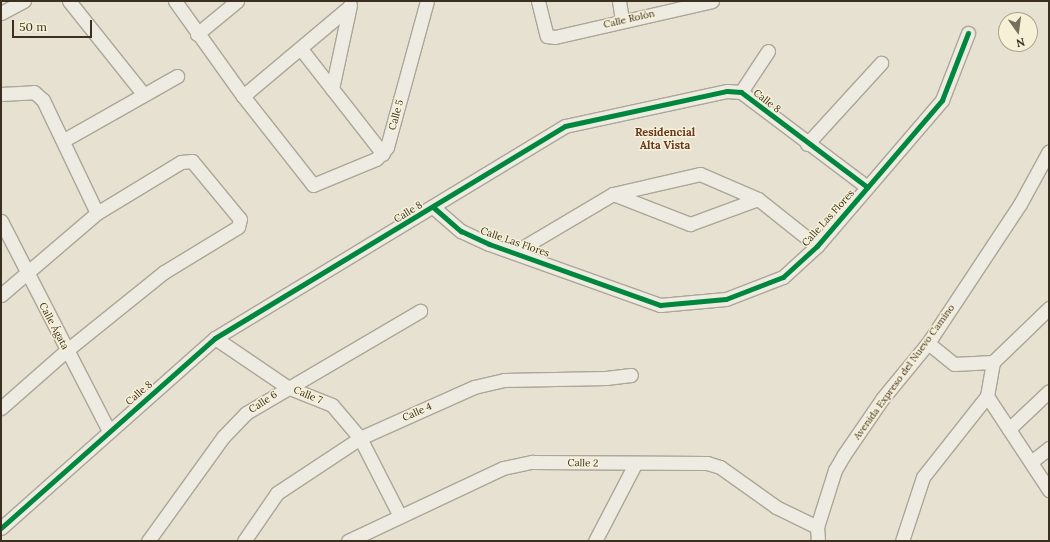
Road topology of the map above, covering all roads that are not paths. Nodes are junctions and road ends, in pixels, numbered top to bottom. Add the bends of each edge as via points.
1 (24, 1) edge
2 (69, 1) edge
3 (175, 1) edge
4 (237, 1) edge
5 (427, 1) edge
6 (538, 1) edge
7 (619, 1) edge
8 (706, 2) edge
9 (350, 4) edge
10 (1, 13) edge
11 (622, 21) junction
12 (968, 33) dead end
13 (197, 34) junction
14 (301, 49) junction
15 (768, 51) dead end
16 (881, 63) dead end
17 (177, 76) dead end
18 (332, 89) junction
19 (741, 92) junction
20 (1, 94) edge
21 (144, 95) junction
22 (243, 96) junction
23 (64, 140) junction
24 (807, 144) junction
25 (1049, 151) edge
26 (383, 154) junction
27 (867, 187) junction
28 (613, 194) junction
29 (758, 199) junction
30 (433, 207) junction
31 (97, 213) junction
32 (1, 221) edge
33 (817, 246) junction
34 (515, 252) junction
35 (27, 276) junction
36 (1, 295) edge
37 (1049, 308) edge
38 (420, 311) dead end
39 (215, 338) junction
40 (928, 343) junction
41 (66, 350) junction
42 (993, 362) junction
43 (631, 375) dead end
44 (287, 387) junction
45 (1049, 391) edge
46 (987, 396) junction
47 (1, 408) edge
48 (1010, 429) junction
49 (109, 431) junction
50 (360, 438) junction
51 (1049, 448) edge
52 (1031, 462) junction
53 (635, 464) junction
54 (1049, 490) edge
55 (400, 516) junction
56 (818, 527) junction
57 (1, 528) edge
58 (148, 541) edge
59 (244, 541) edge
60 (348, 541) edge
61 (596, 541) edge
62 (818, 541) edge
63 (902, 541) edge

1 - 10 street
2 - 21 street
3 - 13 street
4 - 13 street
5 - 26 street, Calle 5
6 - 11 street, Calle Rolón via 546,36
7 - 11 street
8 - 11 street, Calle Rolón
9 - 14 street
9 - 18 street
12 - 27 street, Calle Las Flores via 942,100
13 - 22 street
14 - 18 street
14 - 22 street
15 - 19 street
16 - 24 street
17 - 21 street
18 - 26 street
19 - 24 street, Calle 8
19 - 30 street, Calle 8 via 727,92 565,126
20 - 23 street via 34,92 43,100
21 - 23 street
22 - 26 street via 313,185
23 - 31 street
24 - 27 street, Calle 8
25 - 40 street, Avenida Expreso del Nuevo Camino via 1024,198
27 - 33 street, Calle Las Flores
28 - 29 street via 700,174
28 - 29 street via 690,224
28 - 34 street
29 - 33 street
30 - 34 street, Calle Las Flores via 461,231
30 - 39 street, Calle 8
31 - 35 street
31 - 41 street via 187,160 196,167 240,219 240,223 164,272
32 - 35 street, Calle Ágata
33 - 34 street, Calle Las Flores via 783,277 726,298 660,304
35 - 36 street
35 - 41 street, Calle Ágata
37 - 42 street
38 - 44 street, Calle 6
39 - 44 street, Calle 7
39 - 49 street, Calle 8
40 - 42 street via 954,364
40 - 56 street, Avenida Expreso del Nuevo Camino via 882,399 843,456
41 - 47 street
41 - 49 street, Calle Ágata
42 - 46 street
43 - 50 street, Calle 4 via 504,380 474,387
44 - 50 street, Calle 7 via 332,405
44 - 58 street, Calle 6 via 246,413 223,437
45 - 48 street
46 - 48 street
46 - 63 street via 923,477
48 - 52 street
49 - 57 street, Calle 8
50 - 55 street, Calle 7
50 - 59 street, Calle 4 via 277,494
51 - 52 street
52 - 54 street
53 - 55 street, Calle 2 via 517,464
53 - 56 street, Calle 2 via 707,463 720,467 776,507
53 - 61 street
55 - 60 street, Calle 2
56 - 62 street, Avenida Expreso del Nuevo Camino

